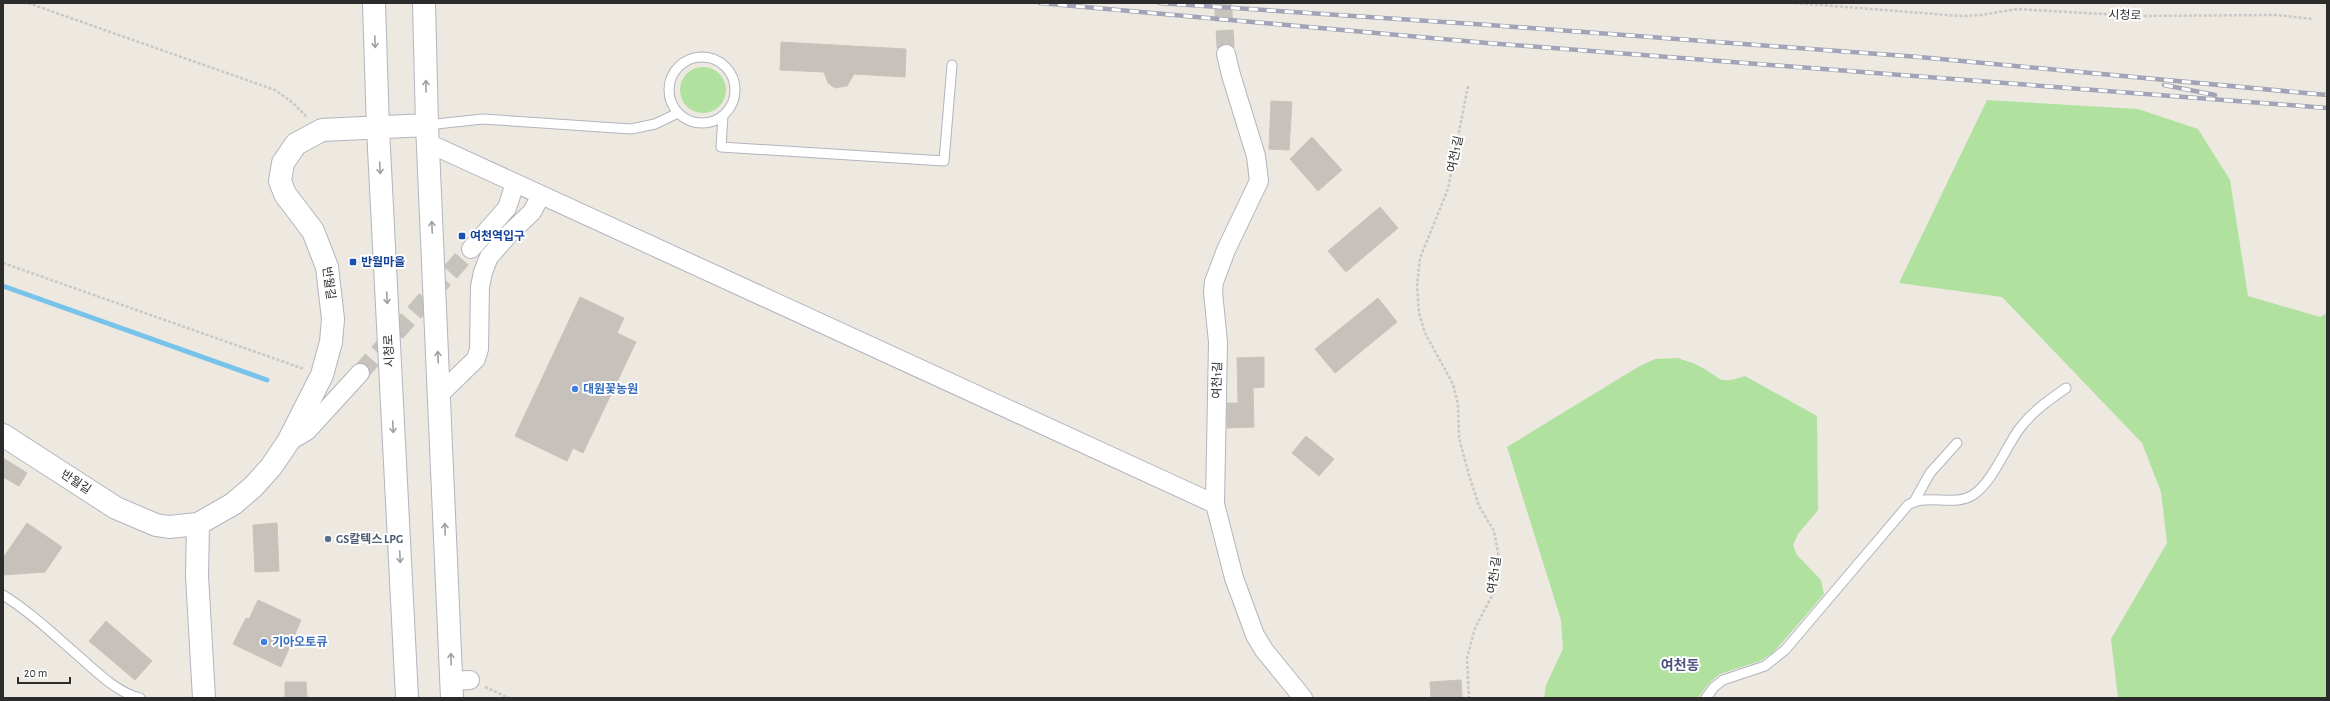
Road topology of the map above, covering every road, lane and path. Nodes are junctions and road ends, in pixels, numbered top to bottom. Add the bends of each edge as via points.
1 (28, 3) edge
2 (374, 3) edge
3 (424, 3) edge
4 (1795, 3) edge
5 (2312, 19) dead end
6 (1226, 54) tunnel mouth
7 (952, 64) dead end
8 (1468, 86) dead end
9 (678, 113) junction
10 (723, 116) junction
11 (378, 129) junction
12 (322, 130) junction
13 (428, 134) junction
14 (515, 183) junction
15 (541, 195) junction
16 (471, 249) tunnel mouth
17 (3, 263) edge
18 (360, 373) tunnel mouth
19 (322, 375) junction
20 (2066, 388) dead end
21 (439, 395) junction
22 (3, 434) edge
23 (288, 442) junction
24 (1956, 443) dead end
25 (1915, 500) junction
26 (1215, 504) junction
27 (198, 524) junction
28 (156, 525) junction
29 (197, 576) junction
30 (3, 595) edge
31 (458, 686) edge
32 (140, 698) edge
33 (204, 698) edge
34 (407, 698) edge
35 (509, 698) edge
36 (1303, 698) edge
37 (1469, 698) edge
38 (1706, 698) edge

1 - 12 path via 275,90
2 -> 11 street, 시청로
13 -> 3 street
4 - 5 path, 시청로 via 1960,16 2017,9 2136,16 2277,15
6 - 26 street, 여천1길 via 1230,76 1256,156 1259,181 1226,250 1214,282 1218,342
7 - 10 lane via 944,161 721,147
8 - 37 path, 여천1길 via 1448,189 1420,258 1417,286 1418,314 1425,333 1453,384 1458,404 1459,438 1479,506 1494,531 1499,558 1494,592 1475,628 1467,658
9 - 10 lane via 692,122 703,123
9 - 10 lane via 670,98 672,77 686,61 708,58 718,61 733,77 734,98
9 - 13 lane via 657,123 631,129 483,119
11 - 12 street, 반월길
11 - 13 street, 반월길
11 -> 34 street, 시청로
12 - 19 street, 반월길 via 296,144 283,163 280,176 285,194 313,230 327,266 333,319
13 - 14 street
21 -> 13 street
14 - 15 street
14 - 16 street via 507,208
15 - 21 street via 532,212 489,257 480,287 479,349 476,359
15 - 26 street
17 - 19 path
18 - 23 street via 307,431
19 - 23 street, 반월길
20 - 25 lane via 2036,410 2020,428 1985,482 1972,496 1955,500
31 -> 21 street
22 - 28 street, 반월길 via 116,508
23 - 27 street, 반월길 via 253,487 223,510
24 - 25 lane via 1930,473
25 - 38 lane via 1896,518 1785,650 1765,666 1723,680
26 - 36 street, 여천1길 via 1234,578 1255,635
27 - 28 street, 반월길 via 169,527
27 - 29 street
28 - 29 street via 186,546
29 - 33 street
30 - 32 lane via 123,691
31 - 35 path

